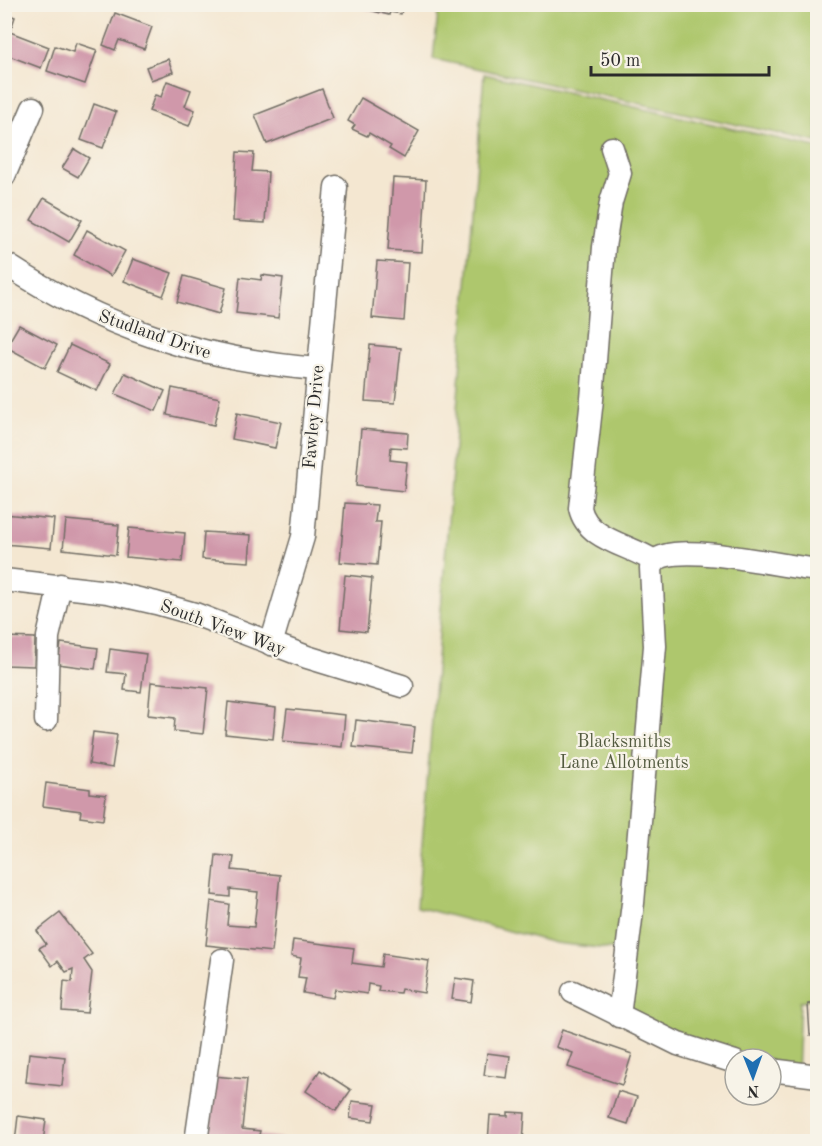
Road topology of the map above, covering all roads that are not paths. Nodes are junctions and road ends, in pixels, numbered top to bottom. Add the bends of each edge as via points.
1 (33, 108) dead end
2 (612, 148) dead end
3 (4, 176) edge
4 (336, 187) dead end
5 (4, 263) edge
6 (317, 369) junction
7 (654, 561) junction
8 (818, 570) edge
9 (4, 580) edge
10 (60, 585) junction
11 (271, 644) junction
12 (402, 686) dead end
13 (46, 720) dead end
14 (222, 960) dead end
15 (573, 992) dead end
16 (619, 1016) junction
17 (723, 1058) edge
18 (783, 1072) edge
19 (818, 1076) edge
20 (196, 1142) edge

1 - 3 street
2 - 7 street via 620,173 608,214 602,262 580,508 594,533
4 - 6 street, Fawley Drive
5 - 6 street, Studland Drive via 79,306 164,341 259,364
6 - 11 street, Fawley Drive via 303,537
7 - 8 street via 666,555 697,553
7 - 16 street via 651,568 656,627 650,714
9 - 10 street, South View Way
10 - 11 street, South View Way via 156,603 205,617
10 - 13 street via 48,637
11 - 12 street, South View Way
14 - 20 street
15 - 16 street
16 - 17 street via 678,1044
18 - 19 street

